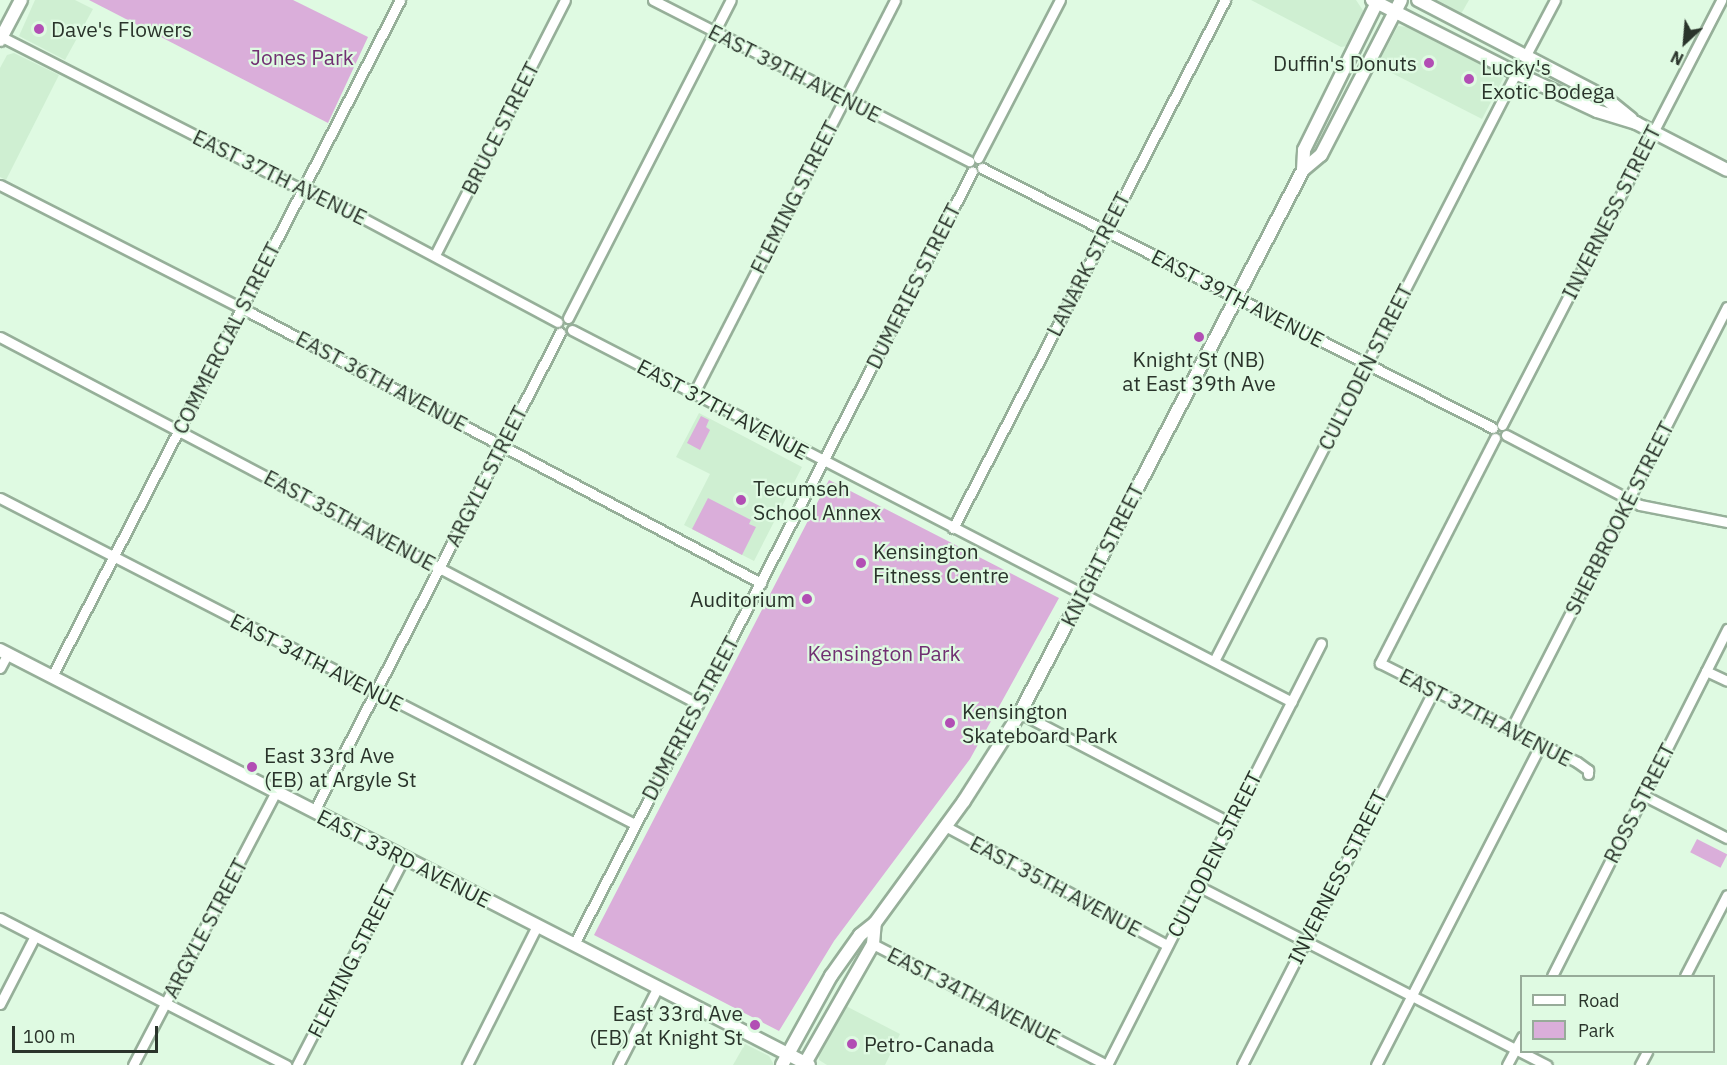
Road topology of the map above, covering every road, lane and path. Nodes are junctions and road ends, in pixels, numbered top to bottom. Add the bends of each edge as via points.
1 (21, 0) edge
2 (400, 0) edge
3 (565, 0) edge
4 (653, 0) edge
5 (731, 0) edge
6 (895, 0) edge
7 (1060, 0) edge
8 (1225, 0) edge
9 (1418, 0) edge
10 (1554, 0) edge
11 (1721, 0) edge
12 (1376, 1) edge
13 (1398, 6) edge
14 (715, 32) junction
15 (1, 38) edge
16 (1526, 55) junction
17 (1516, 73) junction
18 (845, 98) junction
19 (1636, 123) junction
20 (1653, 132) junction
21 (976, 163) junction
22 (1303, 170) junction
23 (1727, 170) edge
24 (0, 185) edge
25 (303, 188) junction
26 (1105, 230) junction
27 (435, 255) junction
28 (1237, 297) junction
29 (1727, 307) edge
30 (242, 308) junction
31 (567, 318) junction
32 (557, 322) junction
33 (572, 330) junction
34 (560, 333) junction
35 (0, 337) edge
36 (1367, 364) junction
37 (694, 393) junction
38 (1497, 426) junction
39 (179, 429) junction
40 (1506, 435) junction
41 (1496, 438) junction
42 (501, 446) junction
43 (823, 462) junction
44 (0, 498) edge
45 (1629, 500) junction
46 (1727, 522) edge
47 (953, 528) junction
48 (114, 557) junction
49 (439, 567) junction
50 (761, 583) junction
51 (1082, 594) junction
52 (1727, 629) edge
53 (1321, 643) dead end
54 (4, 652) edge
55 (1214, 661) junction
56 (0, 668) edge
57 (1706, 670) junction
58 (52, 676) junction
59 (1727, 681) edge
60 (1434, 689) junction
61 (374, 692) junction
62 (1292, 702) junction
63 (698, 704) junction
64 (1020, 713) junction
65 (1510, 729) junction
66 (1541, 744) junction
67 (1588, 774) dead end
68 (276, 792) junction
69 (1643, 795) junction
70 (314, 811) junction
71 (1230, 823) junction
72 (635, 824) junction
73 (945, 826) junction
74 (1727, 838) edge
75 (404, 858) junction
76 (1198, 886) junction
77 (1727, 895) edge
78 (0, 918) edge
79 (875, 923) junction
80 (537, 926) junction
81 (35, 936) junction
82 (1304, 942) junction
83 (574, 944) junction
84 (873, 944) junction
85 (1167, 945) junction
86 (1553, 975) edge
87 (1686, 975) edge
88 (658, 987) junction
89 (1412, 996) junction
90 (166, 1003) junction
91 (0, 1004) edge
92 (1520, 1039) edge
93 (1515, 1049) junction
94 (1520, 1052) edge
95 (1523, 1053) edge
96 (785, 1059) edge
97 (806, 1064) edge
98 (133, 1065) edge
99 (286, 1065) edge
100 (297, 1065) edge
101 (466, 1065) edge
102 (618, 1065) edge
103 (1106, 1065) edge
104 (1242, 1065) edge
105 (1376, 1065) edge
106 (1507, 1065) edge
107 (1547, 1065) edge

1 - 15 main road
2 - 25 street, COMMERCIAL STREET
3 - 27 street, BRUCE STREET
4 - 14 street, EAST 39TH AVENUE
5 - 14 street
6 - 18 street, FLEMING STREET
7 - 21 street
8 - 26 street, LANARK STREET
9 - 16 main road
10 - 16 street
11 - 20 street, INVERNESS STREET
12 - 13 main road
12 - 22 main road, KNIGHT STREET via 1305,150
13 - 17 main road
13 - 22 main road, KNIGHT STREET via 1320,155
14 - 18 street, EAST 39TH AVENUE
14 - 31 street
15 - 25 street, EAST 37TH AVENUE
16 - 19 main road via 1604,97
17 - 19 main road via 1597,111
17 - 36 street, CULLODEN STREET
18 - 21 street, EAST 39TH AVENUE
18 - 37 street, FLEMING STREET
19 - 20 main road
20 - 23 main road
20 - 38 street, INVERNESS STREET
21 - 26 street, EAST 39TH AVENUE
21 - 43 street, DUMFRIES STREET
22 - 28 main road, KNIGHT STREET
24 - 30 street, EAST 36TH AVENUE
25 - 27 street, EAST 37TH AVENUE
25 - 30 street, COMMERCIAL STREET
26 - 28 street, EAST 39TH AVENUE
26 - 47 street, LANARK STREET
27 - 32 street, EAST 37TH AVENUE
28 - 36 street, EAST 39TH AVENUE
28 - 51 main road, KNIGHT STREET
29 - 45 street, SHERBROOKE STREET
30 - 39 street, COMMERCIAL STREET
30 - 42 street, EAST 36TH AVENUE
31 - 32 street
31 - 33 street
32 - 34 street
33 - 34 street
33 - 37 street, EAST 37TH AVENUE
34 - 42 street, ARGYLE STREET
35 - 39 street, EAST 35TH AVENUE
36 - 38 street, EAST 39TH AVENUE
36 - 55 street, CULLODEN STREET
37 - 43 street, EAST 37TH AVENUE
38 - 40 street
38 - 41 street
39 - 48 street, COMMERCIAL STREET
39 - 49 street, EAST 35TH AVENUE
40 - 41 street
40 - 45 street
41 - 60 street, EAST 37TH AVENUE via 1380,663
42 - 49 street, ARGYLE STREET
42 - 50 street, EAST 36TH AVENUE
43 - 47 street, EAST 37TH AVENUE
43 - 50 street, DUMFRIES STREET
44 - 48 street, EAST 34TH AVENUE
45 - 46 street
45 - 65 street, SHERBROOKE STREET
47 - 51 street, EAST 37TH AVENUE
48 - 58 street, COMMERCIAL STREET
48 - 61 street, EAST 34TH AVENUE
49 - 61 street, ARGYLE STREET
49 - 63 street, EAST 35TH AVENUE
50 - 63 street, DUMFRIES STREET
51 - 55 street, EAST 37TH AVENUE
51 - 64 main road, KNIGHT STREET
52 - 57 street, ROSS STREET
53 - 62 street, CULLODEN STREET
54 - 56 street
54 - 58 main road, EAST 33RD AVENUE
55 - 62 street, EAST 37TH AVENUE
57 - 59 street
57 - 69 street, ROSS STREET
58 - 68 main road, EAST 33RD AVENUE
60 - 65 street, EAST 37TH AVENUE
60 - 82 street, INVERNESS STREET
61 - 70 street, ARGYLE STREET
61 - 72 street, EAST 34TH AVENUE
62 - 71 street, CULLODEN STREET
63 - 72 street, DUMFRIES STREET
64 - 71 street
64 - 73 main road, KNIGHT STREET
65 - 66 street, EAST 37TH AVENUE
66 - 67 street, EAST 37TH AVENUE via 1588,770
66 - 89 street
68 - 70 main road, EAST 33RD AVENUE
68 - 90 street, ARGYLE STREET
69 - 74 street
69 - 86 street, ROSS STREET
70 - 75 main road, EAST 33RD AVENUE
71 - 76 street, CULLODEN STREET
72 - 83 street, DUMFRIES STREET
73 - 79 main road, KNIGHT STREET
73 - 85 street, EAST 35TH AVENUE
75 - 80 main road, EAST 33RD AVENUE
75 - 100 street, FLEMING STREET
76 - 82 street
76 - 85 street, CULLODEN STREET
77 - 87 street
78 - 81 street
79 - 84 main road
79 - 96 main road, KNIGHT STREET via 860,935 831,976
80 - 83 main road, EAST 33RD AVENUE
80 - 101 street
81 - 90 street
81 - 91 street
82 - 89 street
82 - 104 street, INVERNESS STREET
83 - 88 main road, EAST 33RD AVENUE
84 - 97 main road
84 - 103 street, EAST 34TH AVENUE
85 - 103 street, CULLODEN STREET
88 - 96 main road, EAST 33RD AVENUE
88 - 102 street
89 - 93 street
89 - 105 street
90 - 98 street, ARGYLE STREET
90 - 99 street
92 - 93 street
93 - 94 street
93 - 106 street
95 - 107 street
96 - 97 main road, EAST 33RD AVENUE

